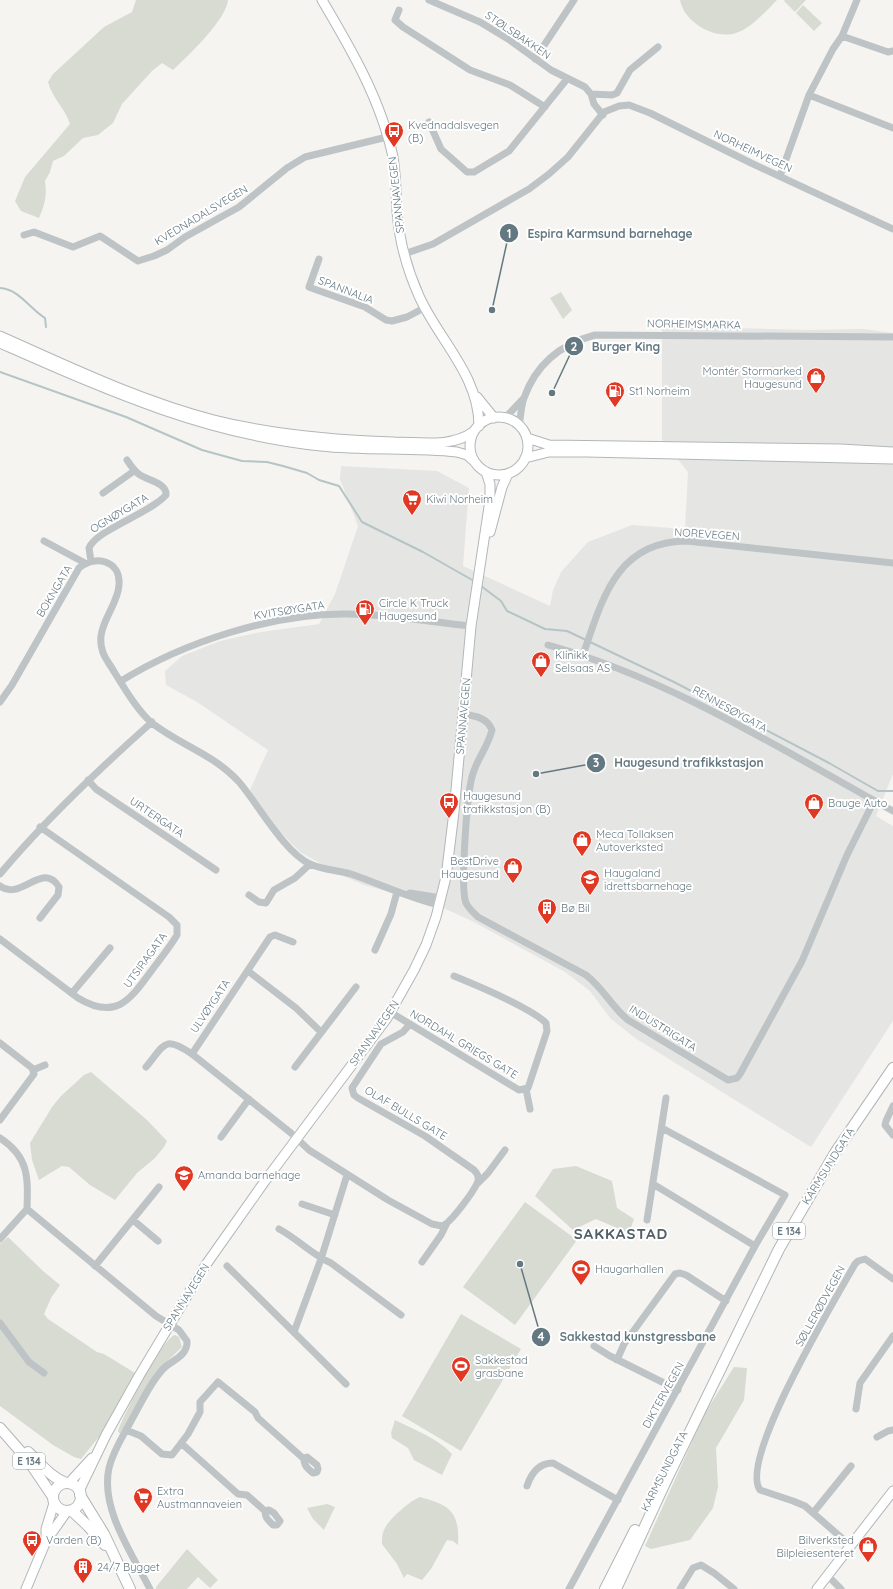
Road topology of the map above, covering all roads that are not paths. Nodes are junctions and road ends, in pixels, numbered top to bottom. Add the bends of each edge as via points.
1 (322, 0) edge
2 (429, 0) edge
3 (574, 0) edge
4 (857, 0) edge
5 (399, 10) dead end
6 (842, 36) junction
7 (658, 47) dead end
8 (893, 50) edge
9 (536, 59) junction
10 (567, 79) junction
11 (591, 94) junction
12 (809, 96) junction
13 (545, 107) junction
14 (603, 114) junction
15 (429, 122) dead end
16 (893, 128) edge
17 (387, 137) junction
18 (780, 176) junction
19 (893, 228) edge
20 (24, 235) dead end
21 (404, 254) junction
22 (319, 259) dead end
23 (424, 308) junction
24 (0, 336) edge
25 (893, 337) edge
26 (0, 343) edge
27 (472, 389) junction
28 (523, 399) junction
29 (494, 418) junction
30 (505, 418) junction
31 (519, 425) junction
32 (476, 429) junction
33 (527, 438) junction
34 (893, 452) edge
35 (525, 458) junction
36 (893, 459) edge
37 (127, 460) dead end
38 (476, 463) junction
39 (134, 471) junction
40 (486, 472) junction
41 (508, 474) junction
42 (103, 493) dead end
43 (44, 541) dead end
44 (483, 550) junction
45 (88, 562) junction
46 (893, 563) edge
47 (471, 626) junction
48 (548, 645) dead end
49 (583, 655) junction
50 (121, 681) junction
51 (1, 698) edge
52 (463, 714) junction
53 (152, 722) junction
54 (88, 780) junction
55 (874, 801) junction
56 (893, 811) edge
57 (40, 827) junction
58 (310, 864) junction
59 (216, 870) dead end
60 (0, 874) edge
61 (0, 886) edge
62 (398, 892) junction
63 (249, 895) dead end
64 (440, 902) junction
65 (40, 918) dead end
66 (0, 939) edge
67 (293, 942) dead end
68 (110, 948) dead end
69 (375, 950) dead end
70 (248, 971) junction
71 (454, 976) dead end
72 (356, 987) dead end
73 (72, 993) junction
74 (390, 1012) junction
75 (410, 1024) junction
76 (321, 1032) junction
77 (0, 1042) edge
78 (192, 1054) junction
79 (45, 1065) dead end
80 (146, 1067) dead end
81 (295, 1067) dead end
82 (893, 1068) edge
83 (34, 1070) junction
84 (526, 1089) junction
85 (666, 1098) dead end
86 (249, 1099) junction
87 (893, 1106) edge
88 (530, 1109) dead end
89 (0, 1120) edge
90 (662, 1128) junction
91 (893, 1135) edge
92 (220, 1137) dead end
93 (0, 1138) edge
94 (297, 1139) junction
95 (505, 1150) dead end
96 (347, 1175) junction
97 (478, 1182) junction
98 (653, 1184) junction
99 (159, 1187) dead end
100 (302, 1204) dead end
101 (27, 1209) junction
102 (335, 1215) junction
103 (133, 1220) junction
104 (647, 1220) dead end
105 (446, 1225) junction
106 (279, 1229) dead end
107 (0, 1239) edge
108 (158, 1241) dead end
109 (755, 1246) junction
110 (321, 1259) junction
111 (422, 1262) dead end
112 (96, 1266) junction
113 (227, 1266) dead end
114 (893, 1279) edge
115 (726, 1301) junction
116 (401, 1315) dead end
117 (0, 1323) edge
118 (169, 1324) junction
119 (294, 1332) junction
120 (893, 1336) edge
121 (594, 1346) dead end
122 (890, 1346) edge
123 (727, 1354) junction
124 (616, 1360) junction
125 (44, 1373) dead end
126 (346, 1384) dead end
127 (678, 1390) junction
128 (856, 1409) dead end
129 (0, 1428) edge
130 (126, 1430) junction
131 (893, 1430) edge
132 (876, 1437) dead end
133 (181, 1443) junction
134 (97, 1453) junction
135 (304, 1459) dead end
136 (851, 1466) dead end
137 (67, 1483) junction
138 (527, 1486) dead end
139 (893, 1491) edge
140 (80, 1493) junction
141 (54, 1500) junction
142 (618, 1500) junction
143 (69, 1510) junction
144 (265, 1511) dead end
145 (813, 1513) junction
146 (46, 1541) junction
147 (851, 1546) junction
148 (117, 1561) junction
149 (828, 1576) junction
150 (26, 1589) edge
151 (130, 1589) edge
152 (150, 1589) edge
153 (569, 1589) edge
154 (605, 1589) edge
155 (616, 1589) edge
156 (680, 1589) edge
157 (734, 1589) edge
158 (817, 1589) edge
159 (841, 1589) edge

1 - 17 main road, SPANNAVEGEN via 361,70
2 - 9 street, STØLSBAKKEN via 480,22
3 - 9 street
4 - 6 street
5 - 13 street via 395,20 403,27 470,70 510,84
6 - 8 street via 888,52
6 - 12 street
7 - 11 street via 630,70 617,93
9 - 10 street, STØLSBAKKEN
10 - 11 street, STØLSBAKKEN via 585,87
10 - 13 street
11 - 14 street via 594,104
12 - 16 street
12 - 18 street
13 - 15 street via 509,151 474,172 467,172 441,150
14 - 18 street, NORHEIMVEGEN via 619,106 629,105
14 - 21 street, NORHEIMVEGEN via 568,157 528,189 433,244
17 - 20 street, KVEDNADALSVEGEN via 305,157 223,217 185,237 167,250 138,261 100,236 73,247 34,232
17 - 21 main road, SPANNAVEGEN via 393,157 399,229
18 - 19 street, NORHEIMVEGEN
21 - 23 main road, SPANNAVEGEN
22 - 23 street, SPANNALIA via 309,287 365,307 386,320 407,318
23 - 27 main road, SPANNAVEGEN
24 - 32 main road via 147,398 186,412 241,426 308,437 455,442
25 - 28 street, NORHEIMSMARKA via 595,335 569,343 549,358 536,374
26 - 38 main road via 138,402 213,426 269,439 321,446 457,452 467,455
27 - 29 main road, SPANNAVEGEN via 480,403
27 - 32 main road, SPANNAVEGEN via 477,408
28 - 30 street, NORHEIMSMARKA
28 - 31 street, NORHEIMSMARKA
29 - 30 main road
29 - 32 main road
30 - 31 main road
31 - 33 main road
32 - 38 main road via 470,448
33 - 34 main road via 549,445
33 - 35 main road
35 - 36 main road via 549,452 586,452
35 - 41 main road
37 - 39 street
38 - 40 main road
39 - 42 street
39 - 45 street, OGNØYGATA via 163,486 166,495 138,515 96,538 89,548
40 - 41 main road
40 - 44 main road via 491,491
41 - 44 main road
43 - 45 street
44 - 47 main road, SPANNAVEGEN
45 - 50 street via 104,561 110,564 118,577 117,592 101,635 106,659
45 - 51 street, BOKNGATA via 75,575
46 - 49 street, NOREVEGEN via 687,541 662,543 637,554 618,572 609,587
47 - 50 street, KVITSØYGATA via 353,614 286,620 194,644
47 - 52 main road, SPANNAVEGEN
48 - 49 street, RENNESØYGATA
49 - 55 street, RENNESØYGATA via 684,697
50 - 53 street
52 - 55 street, INDUSTRIGATA via 482,718 488,722 492,730 474,771 470,790 464,885 466,902 470,910 586,975 628,1020 728,1080 737,1078 740,1074 802,961 847,855
52 - 64 main road, SPANNAVEGEN via 453,819
53 - 54 street
53 - 58 street via 231,774 288,845
54 - 57 street
54 - 59 street, URTERGATA
55 - 56 street, RENNESØYGATA
57 - 60 street
57 - 73 street, UTSIRAGATA via 169,917 178,930 175,939 136,992 120,1006 105,1008 92,1005
58 - 62 street via 350,874
58 - 63 street via 295,878 274,890 266,903 259,902
61 - 65 street via 14,890 40,877 53,880 59,891
62 - 64 street
62 - 69 street
64 - 74 main road, SPANNAVEGEN via 420,959
66 - 73 street, UTSIRAGATA
67 - 70 street, ULVØYGATA via 275,935 270,937
68 - 73 street
70 - 76 street via 296,1008
70 - 78 street, ULVØYGATA
71 - 84 street, NORDAHL GRIEGS GATE via 516,1005 546,1023 545,1039 530,1085
72 - 76 street
74 - 75 street, NORDAHL GRIEGS GATE
74 - 94 main road, SPANNAVEGEN
75 - 84 street, NORDAHL GRIEGS GATE via 514,1087
75 - 97 street, OLAF BULLS GATE via 403,1032 381,1044 354,1083 353,1092 358,1098 424,1136 474,1170
76 - 81 street
77 - 83 street
78 - 80 street via 176,1043 168,1043
78 - 86 street
79 - 83 street
82 - 123 highway, KARMSUNDGATA / E 134 via 816,1183 779,1249
83 - 89 street via 32,1078
84 - 88 street, NORDAHL GRIEGS GATE
85 - 90 street
86 - 92 street
86 - 94 street
87 - 91 street via 885,1125
90 - 98 street
90 - 109 street, DIKTERVEGEN via 785,1195
93 - 101 street via 14,1149 24,1164 28,1181
94 - 96 street
94 - 118 main road, SPANNAVEGEN via 205,1266
95 - 97 street
96 - 102 street
96 - 105 street via 432,1224
97 - 105 street
98 - 104 street
98 - 109 street
99 - 103 street
100 - 102 street
101 - 107 street
101 - 112 street
102 - 110 street
103 - 108 street
103 - 112 street
105 - 111 street via 442,1235
106 - 110 street
109 - 115 street, DIKTERVEGEN
110 - 116 street via 331,1263
110 - 119 street
112 - 118 street
113 - 119 street
114 - 145 street, SØLLERØDVEGEN via 865,1260 855,1264 782,1399 758,1462 757,1486 764,1492 799,1503
115 - 124 street via 686,1275 675,1274 624,1344
115 - 127 street, DIKTERVEGEN
117 - 125 street via 29,1362
118 - 130 street via 185,1337 186,1349 155,1378
118 - 134 main road, SPANNAVEGEN
119 - 126 street
120 - 122 street
121 - 124 street
122 - 128 street via 860,1383
123 - 154 highway, KARMSUNDGATA / E 134 via 718,1366
123 - 155 highway, KARMSUNDGATA / E 134
124 - 127 street
127 - 142 street, DIKTERVEGEN
129 - 137 highway, E 134 via 16,1440 49,1474
129 - 141 highway, E 134 via 28,1460
130 - 133 street via 141,1436 167,1456 172,1455
130 - 152 street via 109,1467 109,1499 115,1519
131 - 132 street
133 - 135 street via 200,1412 200,1402 218,1382 255,1412 258,1418
133 - 144 street via 238,1494 247,1495
134 - 137 main road, SPANNAVEGEN
134 - 140 main road, SPANNAVEGEN
136 - 145 street
137 - 140 highway, E 134
137 - 141 highway via 58,1486
138 - 142 street via 538,1468 552,1463
139 - 147 main road
140 - 143 highway via 79,1502
140 - 148 highway, E 134
141 - 143 highway, E 134 via 60,1508
141 - 146 main road via 46,1529
142 - 153 street, DIKTERVEGEN
143 - 146 main road
143 - 148 highway, E 134 via 92,1530
145 - 147 street
146 - 150 main road
147 - 149 main road
148 - 151 highway, E 134
149 - 158 main road
149 - 159 street
156 - 157 street via 694,1568 701,1565

